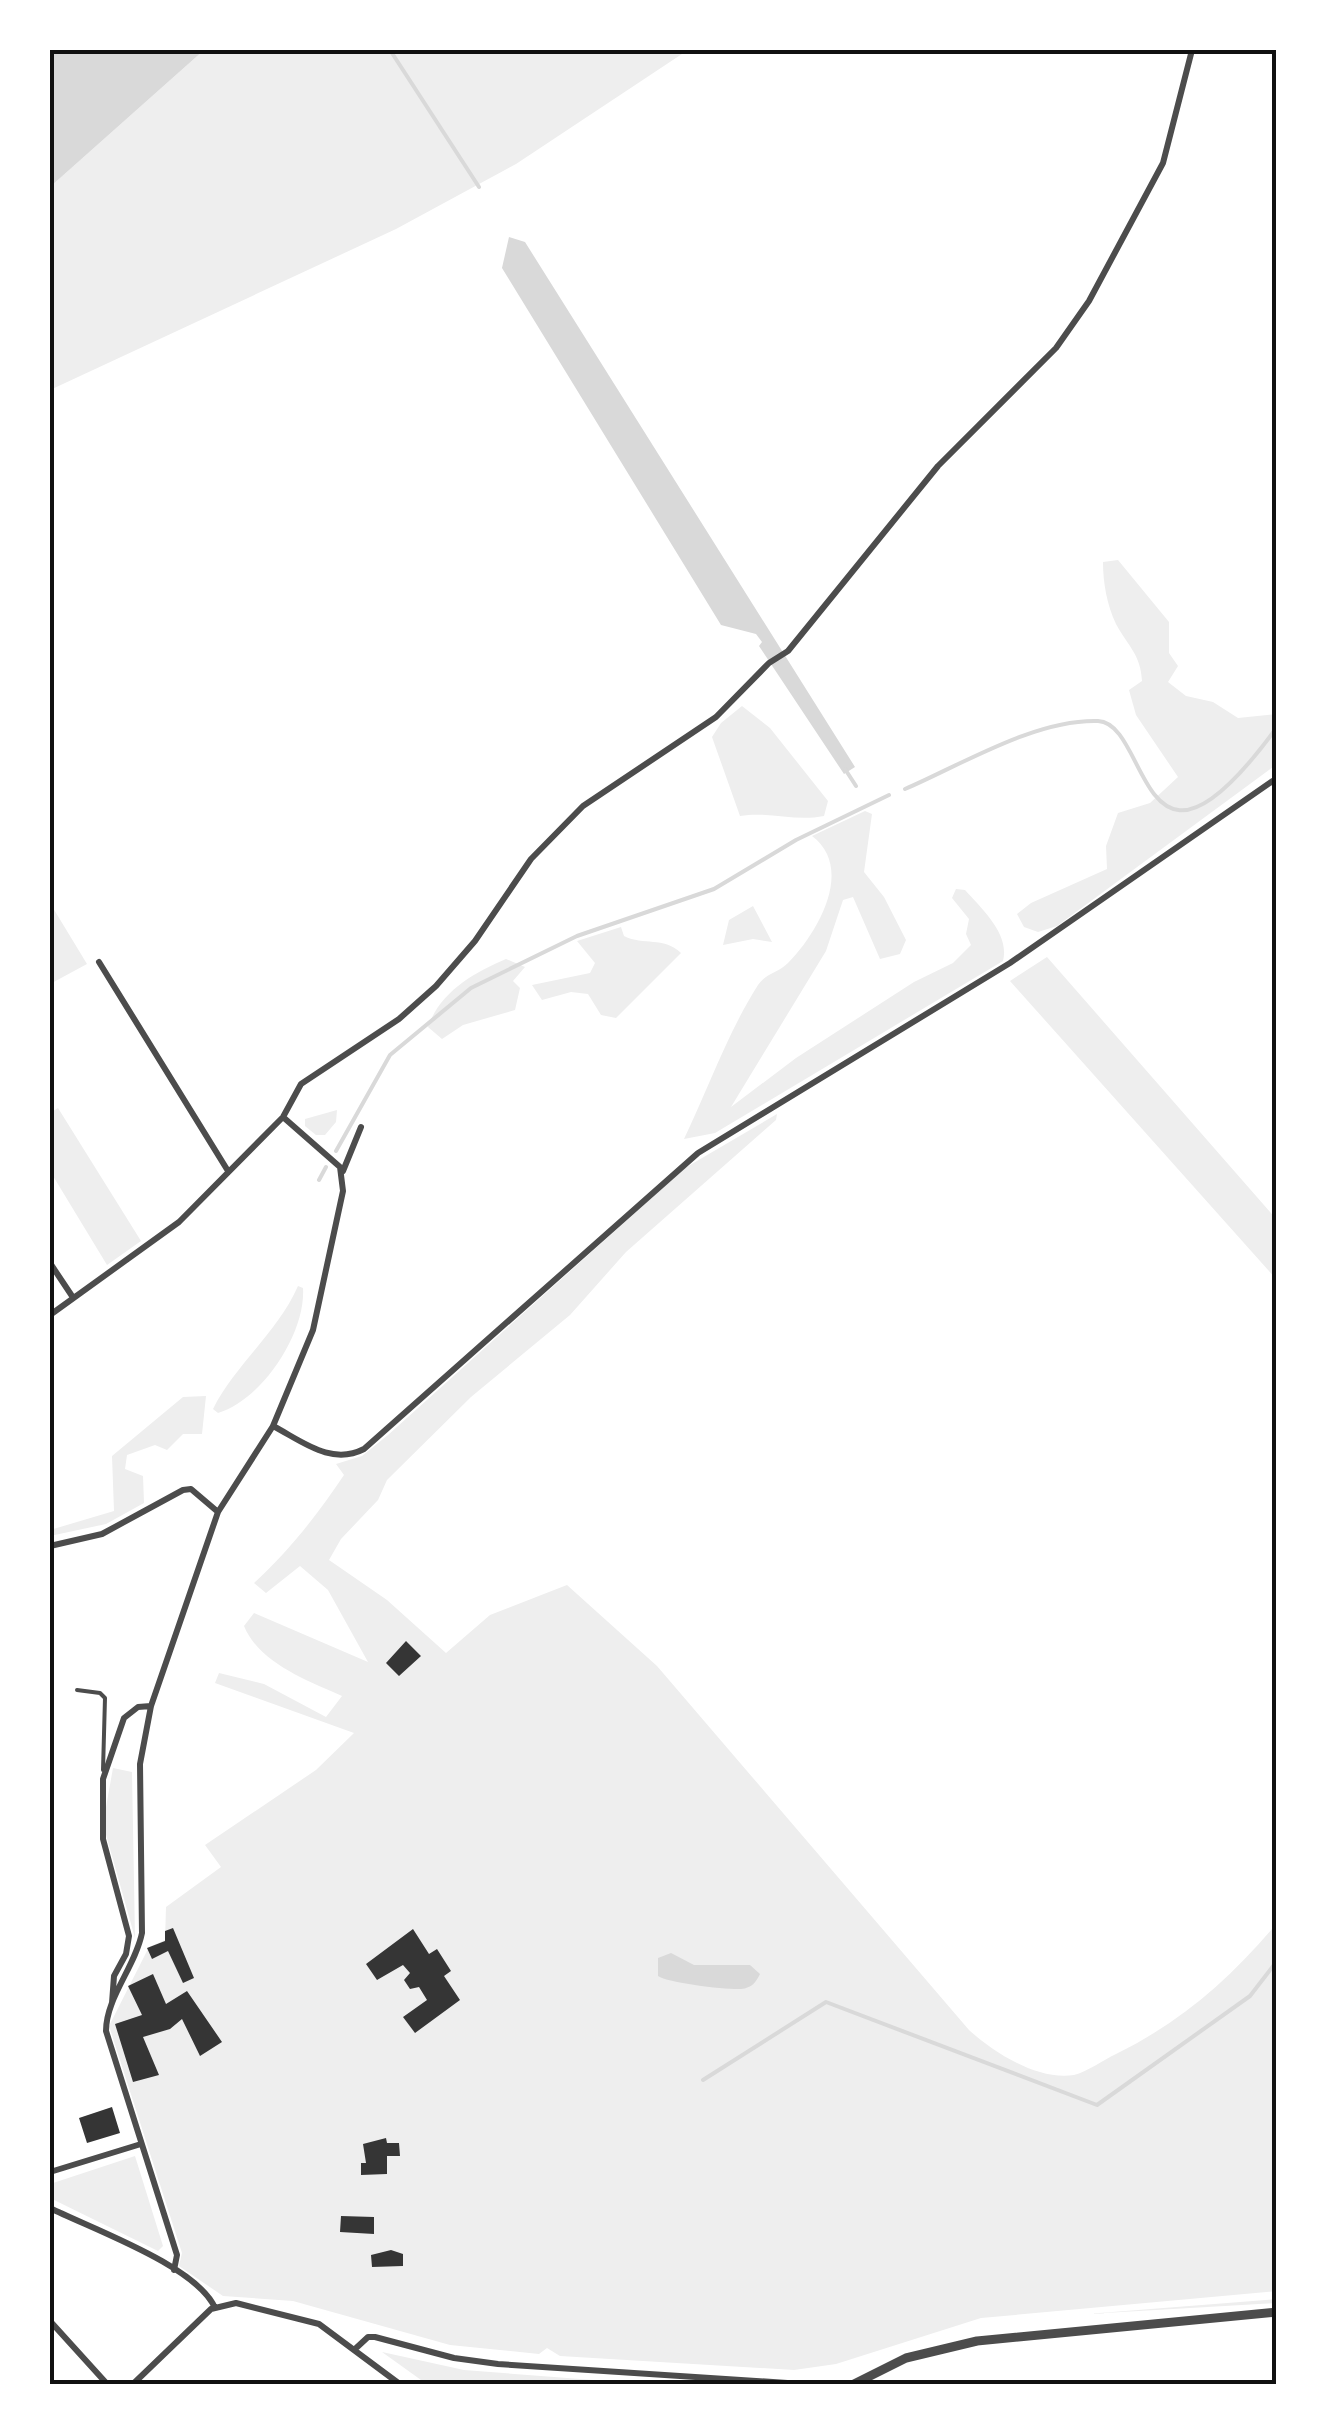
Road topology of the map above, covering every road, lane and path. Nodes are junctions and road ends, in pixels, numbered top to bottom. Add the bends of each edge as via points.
1 (1192, 50) edge
2 (1277, 778) edge
3 (98, 962) dead end
4 (283, 1117) junction
5 (361, 1126) dead end
6 (228, 1171) junction
7 (343, 1172) junction
8 (50, 1263) edge
9 (72, 1296) junction
10 (50, 1315) edge
11 (273, 1426) junction
12 (218, 1512) junction
13 (50, 1546) edge
14 (77, 1690) dead end
15 (151, 1706) junction
16 (103, 1779) junction
17 (112, 2004) junction
18 (141, 2144) junction
19 (50, 2172) edge
20 (50, 2208) edge
21 (174, 2270) junction
22 (214, 2308) junction
23 (1277, 2312) edge
24 (50, 2322) edge
25 (354, 2350) junction
26 (108, 2385) edge
27 (132, 2385) edge
28 (401, 2385) edge
29 (818, 2385) edge
30 (852, 2385) edge

1 - 4 street via 1163,162 1089,301 1034,371 938,466 788,651 716,717 583,806 531,860 436,986 301,1084
2 - 11 street via 1010,963 698,1152 364,1449 330,1456
3 - 6 street
4 - 6 street
4 - 7 street
5 - 7 street
6 - 9 street via 178,1222
7 - 11 street via 312,1330
8 - 9 street
9 - 10 street
11 - 12 street
12 - 13 street via 182,1490 102,1534
12 - 15 street
14 - 16 lane via 105,1698
15 - 16 street via 124,1718
15 - 17 street via 140,1764 142,1934
16 - 17 street via 103,1838 130,1936 114,1976
17 - 18 street via 106,2031
18 - 19 street
18 - 21 street via 177,2255
20 - 21 street
21 - 22 street via 208,2294
22 - 25 street via 253,2305 319,2324
22 - 27 street
23 - 30 street via 977,2341 906,2358
24 - 26 street
25 - 28 street
25 - 29 street via 368,2336 483,2362

